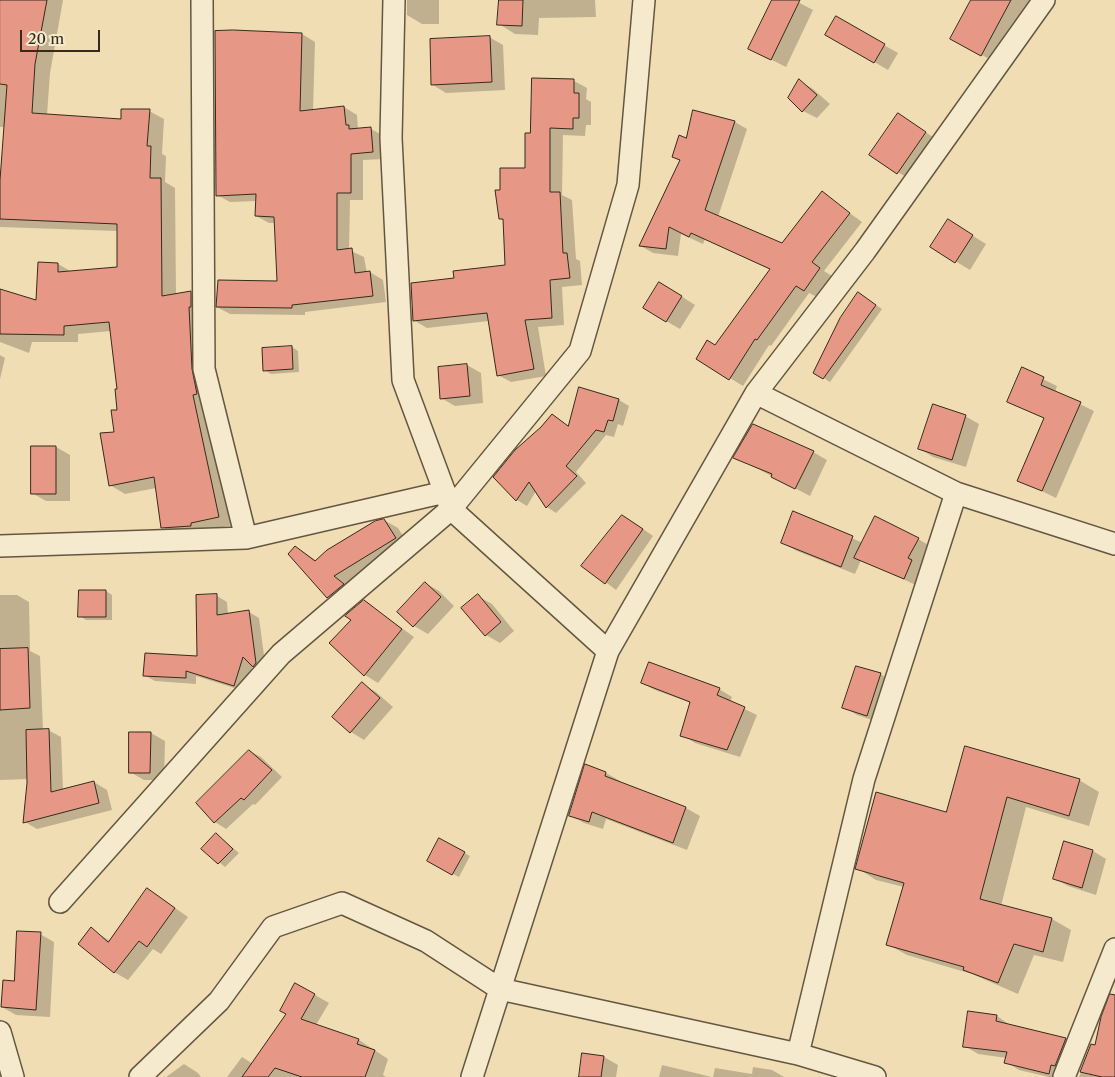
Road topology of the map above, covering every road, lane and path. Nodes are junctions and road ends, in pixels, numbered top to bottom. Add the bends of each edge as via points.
1 (202, 0) edge
2 (394, 0) edge
3 (644, 0) edge
4 (1044, 0) edge
5 (756, 393) junction
6 (956, 493) junction
7 (448, 501) junction
8 (246, 538) junction
9 (1115, 544) edge
10 (0, 546) edge
11 (608, 651) junction
12 (60, 902) dead end
13 (1115, 949) edge
14 (500, 989) junction
15 (0, 1032) edge
16 (0, 1044) edge
17 (798, 1054) junction
18 (12, 1077) edge
19 (140, 1077) edge
20 (472, 1077) edge
21 (875, 1077) edge
22 (1064, 1077) edge

1 - 8 street via 204,369
2 - 7 street via 392,138 403,380
3 - 7 street via 628,185 580,351
4 - 5 street via 865,251
5 - 6 street
5 - 11 street
6 - 9 street
6 - 17 street via 864,779
7 - 8 street
7 - 11 street
7 - 12 street via 281,654
8 - 10 street
11 - 14 street
13 - 22 street
14 - 17 street
14 - 19 street via 426,941 342,903 273,927 219,1001
14 - 20 street
15 - 18 street
16 - 18 street
17 - 21 street

